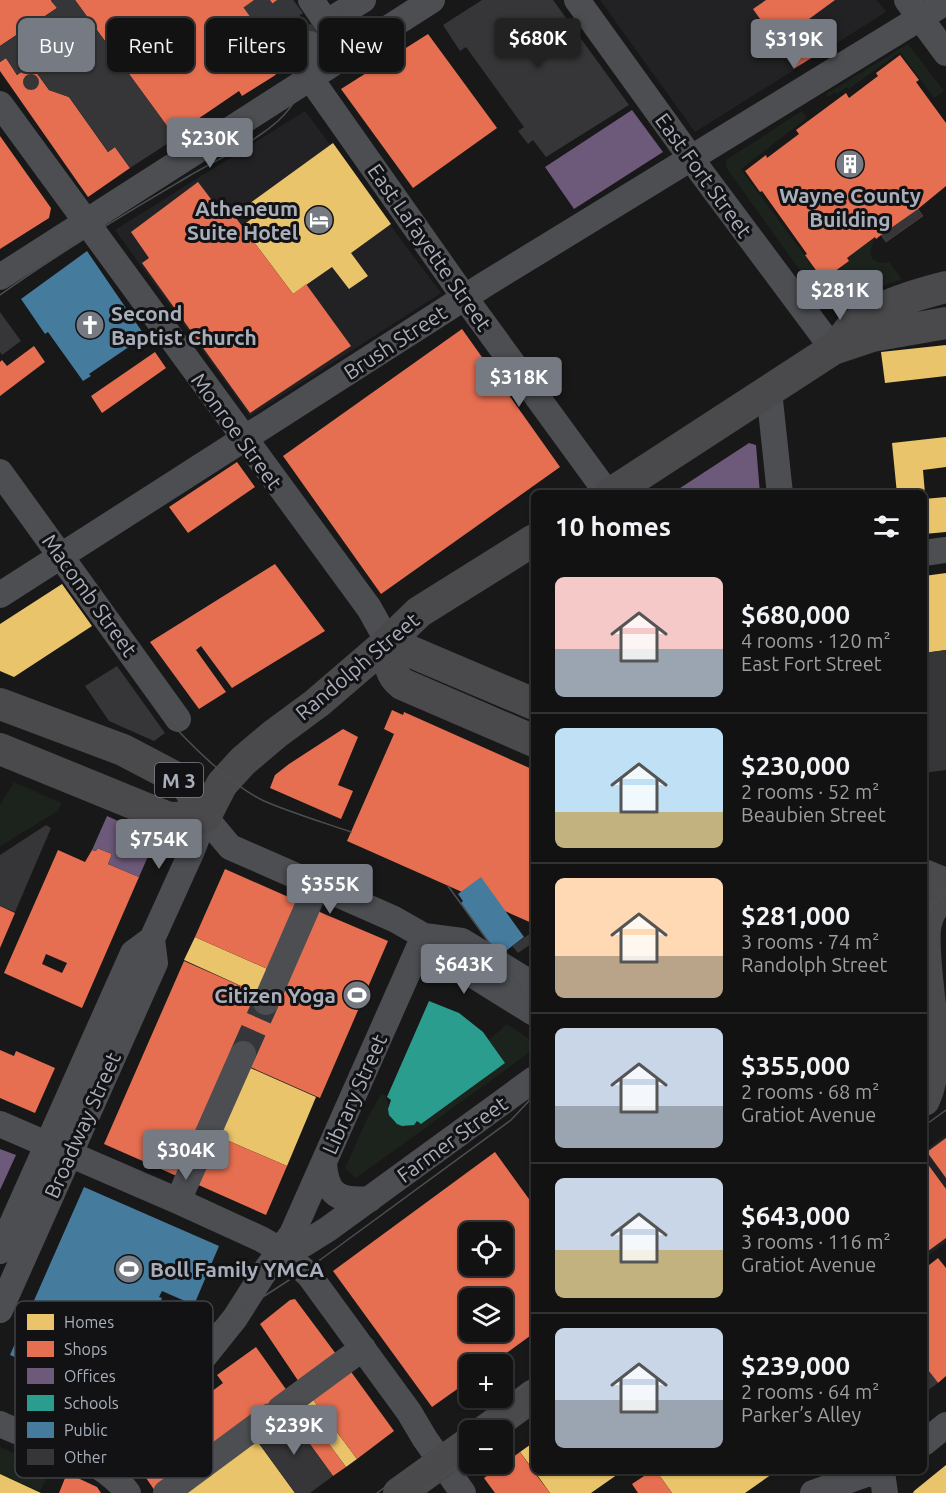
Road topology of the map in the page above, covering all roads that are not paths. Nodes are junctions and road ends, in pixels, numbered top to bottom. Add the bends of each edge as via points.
1 (311, 0) edge
2 (364, 0) edge
3 (432, 0) edge
4 (577, 0) edge
5 (946, 2) edge
6 (913, 9) edge
7 (324, 18) edge
8 (334, 18) edge
9 (368, 18) edge
10 (404, 18) edge
11 (946, 53) edge
12 (307, 61) tunnel mouth
13 (290, 72) edge
14 (0, 104) edge
15 (691, 159) junction
16 (85, 222) junction
17 (0, 277) edge
18 (946, 286) edge
19 (465, 298) junction
20 (946, 323) edge
21 (833, 349) junction
22 (769, 391) junction
23 (245, 439) junction
24 (0, 472) edge
25 (606, 490) edge
26 (615, 490) edge
27 (780, 490) edge
28 (531, 542) edge
29 (946, 550) edge
30 (927, 553) edge
31 (61, 555) junction
32 (0, 595) edge
33 (388, 642) junction
34 (531, 703) edge
35 (0, 704) edge
36 (178, 718) dead end
37 (531, 740) edge
38 (0, 750) edge
39 (205, 817) junction
40 (927, 876) edge
41 (946, 884) edge
42 (320, 887) junction
43 (946, 894) edge
44 (927, 918) edge
45 (424, 936) junction
46 (927, 954) edge
47 (531, 983) edge
48 (266, 1002) tunnel mouth
49 (531, 1011) edge
50 (940, 1029) edge
51 (243, 1054) tunnel mouth
52 (531, 1081) edge
53 (927, 1094) edge
54 (946, 1102) edge
55 (927, 1116) edge
56 (0, 1124) edge
57 (58, 1149) junction
58 (324, 1163) junction
59 (370, 1199) junction
60 (178, 1201) junction
61 (0, 1251) edge
62 (282, 1251) junction
63 (0, 1310) edge
64 (213, 1346) edge
65 (363, 1348) junction
66 (531, 1397) edge
67 (500, 1420) edge
68 (0, 1424) edge
69 (946, 1425) edge
70 (15, 1430) edge
71 (927, 1441) edge
72 (459, 1450) edge
73 (213, 1459) edge
74 (441, 1463) junction
75 (866, 1474) edge
76 (882, 1474) edge
77 (114, 1478) edge
78 (186, 1478) edge
79 (128, 1493) edge
80 (166, 1493) edge
81 (399, 1493) edge
82 (464, 1493) edge
83 (813, 1493) edge
84 (885, 1493) edge

1 - 7 street
2 - 8 street
2 - 9 street
3 - 10 street
4 - 15 street, East Fort Street
5 - 6 street, Brush Street
6 - 11 street
6 - 15 street, Brush Street
12 - 19 street, East Lafayette Street
13 - 16 street
14 - 16 street, Monroe Street
15 - 19 street, Brush Street
15 - 21 street, East Fort Street
16 - 17 street
16 - 23 street, Monroe Street
18 - 21 main road via 877,311 855,325
19 - 23 street, Brush Street
19 - 25 street, East Lafayette Street
20 - 21 main road via 872,336
21 - 22 main road
22 - 26 main road
22 - 27 street
23 - 31 street, Brush Street
23 - 33 street, Monroe Street via 369,608
24 - 31 street, Macomb Street
28 - 33 main road, Randolph Street via 419,612
29 - 30 street
31 - 32 street, Brush Street
31 - 36 street, Macomb Street
33 - 34 main road
33 - 37 main road, Monroe Street via 390,670 400,683
33 - 39 main road, Randolph Street via 243,762 222,784
35 - 39 main road, M 3 via 123,750 186,783
38 - 39 main road, M 3 via 170,818
39 - 42 street, M 3 via 230,847
39 - 57 street, Broadway Street via 152,939 155,963
40 - 41 main road
42 - 45 street, M 3
42 - 48 street
43 - 44 main road via 934,904
45 - 47 street via 462,940
45 - 49 street via 452,962
45 - 58 street, Library Street
46 - 50 main road
50 - 53 main road
51 - 60 street
52 - 59 street, Farmer Street
54 - 55 main road
56 - 57 street
57 - 60 street
57 - 61 street, Broadway Street
57 - 63 street, Broadway Street
58 - 59 street via 325,1176 337,1196 351,1201
58 - 62 street, Library Street
59 - 62 street, Farmer Street via 304,1244
60 - 62 street
62 - 64 street, Farmer Street
62 - 65 street via 309,1275
65 - 73 street
65 - 74 street
66 - 67 main road
68 - 70 street
69 - 71 street
72 - 74 main road
74 - 81 main road
74 - 82 street
75 - 83 street
76 - 84 street
77 - 79 street
78 - 80 street

